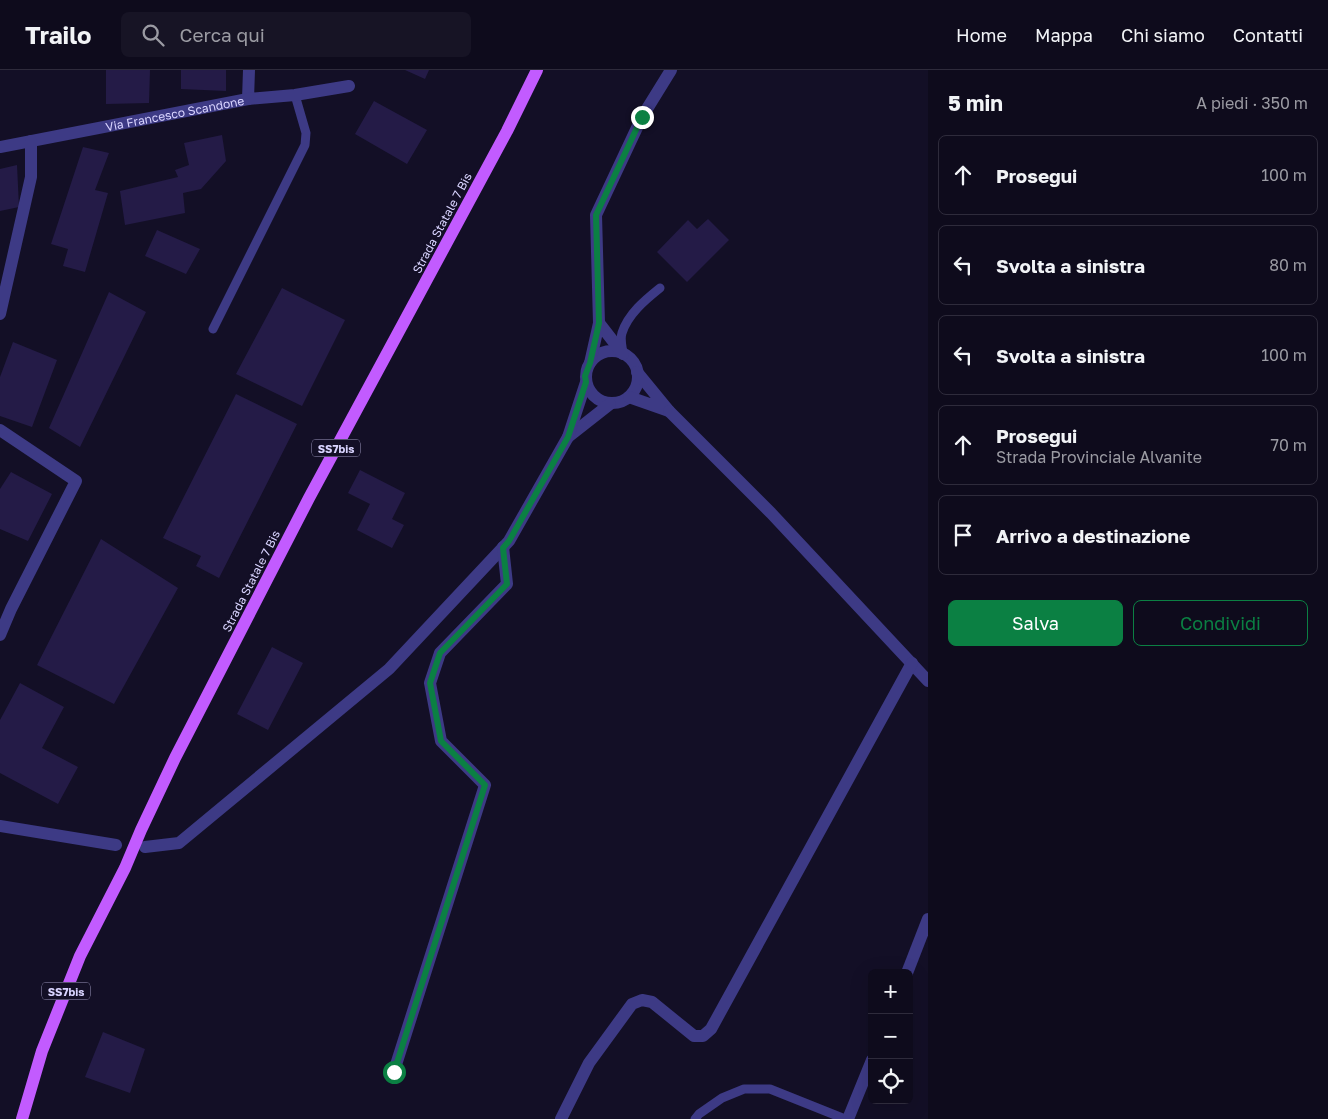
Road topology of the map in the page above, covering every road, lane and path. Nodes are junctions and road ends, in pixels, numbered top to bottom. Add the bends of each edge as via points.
1 (249, 70) edge
2 (537, 70) edge
3 (671, 70) edge
4 (350, 86) dead end
5 (295, 95) junction
6 (248, 99) junction
7 (31, 141) junction
8 (0, 147) edge
9 (660, 288) dead end
10 (0, 314) edge
11 (599, 323) junction
12 (213, 329) dead end
13 (623, 354) junction
14 (590, 363) junction
15 (638, 372) junction
16 (586, 382) junction
17 (629, 397) junction
18 (610, 404) junction
19 (669, 412) junction
20 (0, 430) edge
21 (568, 437) junction
22 (503, 548) junction
23 (0, 635) edge
24 (912, 663) junction
25 (928, 681) edge
26 (0, 826) edge
27 (116, 844) dead end
28 (145, 847) dead end
29 (928, 919) edge
30 (909, 969) edge
31 (868, 1069) edge
32 (394, 1072) dead end
33 (22, 1119) edge
34 (561, 1119) edge
35 (695, 1119) edge
36 (847, 1119) edge

1 - 6 street
2 - 33 main road, Strada Statale 7 Bis / SS7bis via 175,758 80,956 42,1051
3 - 11 street via 642,117 596,215
4 - 5 street, Via Francesco Scandone
5 - 6 street, Via Francesco Scandone
5 - 12 lane via 306,132 305,145
6 - 7 street, Via Francesco Scandone
7 - 8 street, Via Francesco Scandone
7 - 10 street via 31,177
9 - 13 lane via 639,306 628,321 621,335
11 - 13 street
11 - 14 street
13 - 14 street via 608,351
13 - 15 street
14 - 16 street
15 - 17 street via 635,390
15 - 19 street
16 - 18 street via 594,397
16 - 21 street
17 - 18 street
17 - 19 street
18 - 21 street
19 - 24 street via 771,512
20 - 23 street via 76,481
21 - 22 street
22 - 28 street via 389,669 179,843
22 - 32 street via 507,584 440,653 430,683 441,741 485,785
24 - 25 street
24 - 34 street via 712,1029 703,1036 694,1036 652,1002 642,1000 632,1004 589,1063
26 - 27 street
29 - 30 street
31 - 36 street
35 - 36 lane via 722,1098 744,1090 770,1089

